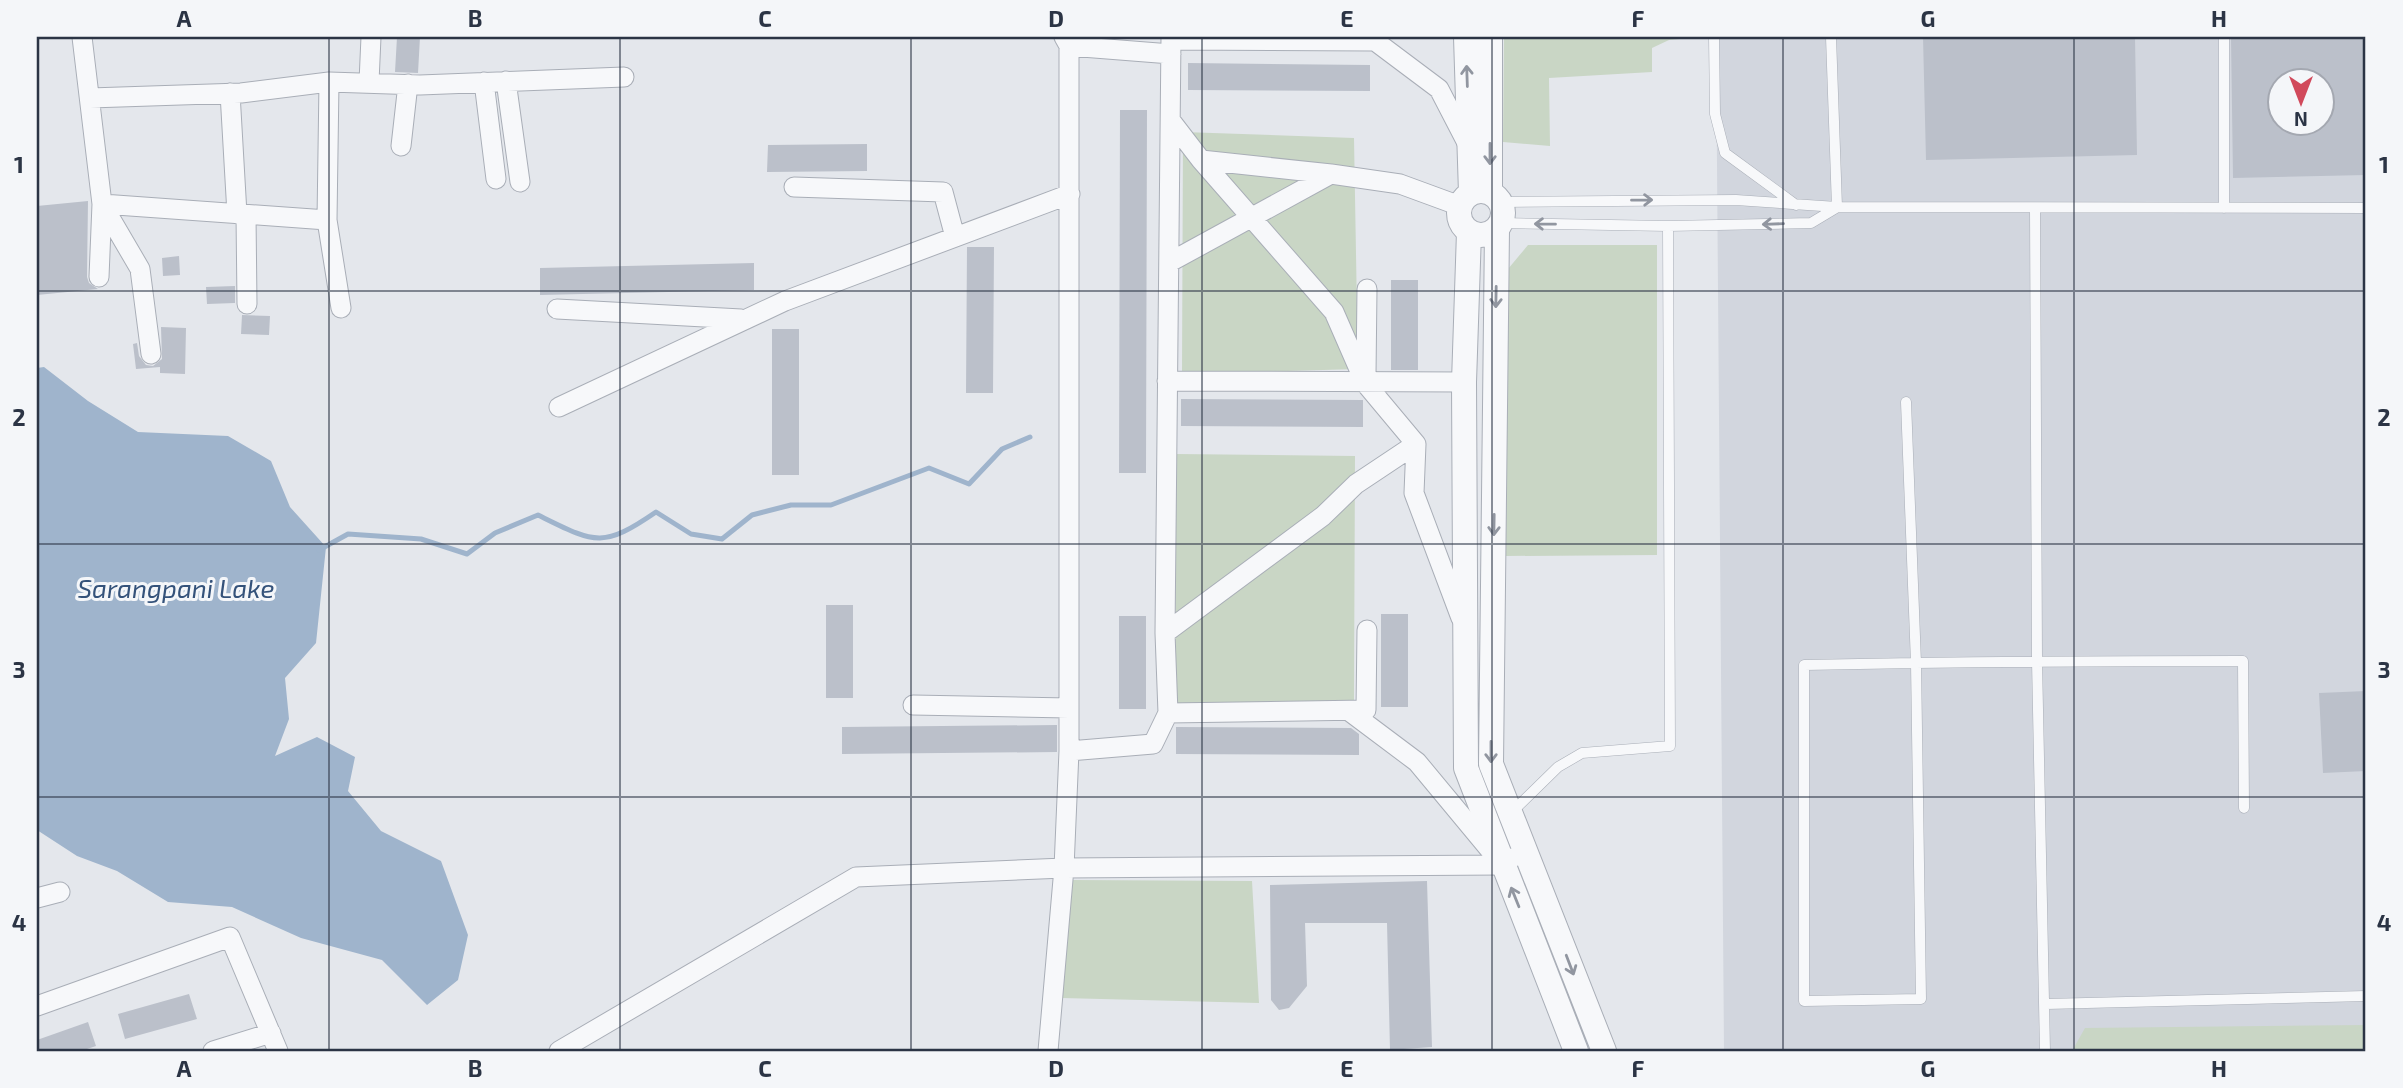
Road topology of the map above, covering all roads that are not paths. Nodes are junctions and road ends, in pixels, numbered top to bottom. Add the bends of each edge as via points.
1 (82, 37) edge
2 (371, 37) edge
3 (1466, 37) edge
4 (1490, 37) edge
5 (1714, 37) edge
6 (1831, 37) edge
7 (2224, 37) edge
8 (1375, 39) edge
9 (1067, 41) edge
10 (1171, 43) edge
11 (624, 77) dead end
12 (506, 81) junction
13 (329, 82) junction
14 (369, 82) junction
15 (484, 82) junction
16 (408, 84) junction
17 (230, 93) junction
18 (90, 98) junction
19 (1171, 121) junction
20 (401, 146) dead end
21 (1470, 149) junction
22 (1201, 160) junction
23 (1332, 174) junction
24 (496, 179) dead end
25 (520, 181) dead end
26 (794, 187) dead end
27 (1070, 194) junction
28 (102, 204) junction
29 (1487, 207) junction
30 (1798, 207) junction
31 (1837, 207) junction
32 (2035, 208) junction
33 (2224, 208) junction
34 (2366, 208) edge
35 (242, 215) junction
36 (1251, 216) junction
37 (327, 219) junction
38 (1668, 226) junction
39 (955, 237) junction
40 (1170, 262) junction
41 (99, 277) dead end
42 (1367, 289) dead end
43 (247, 304) dead end
44 (341, 308) dead end
45 (557, 309) dead end
46 (746, 319) junction
47 (151, 354) dead end
48 (1167, 381) junction
49 (1464, 382) junction
50 (1366, 383) junction
51 (1906, 402) dead end
52 (559, 407) dead end
53 (1464, 416) junction
54 (1495, 416) junction
55 (1416, 444) junction
56 (1466, 629) junction
57 (1367, 630) dead end
58 (1166, 633) junction
59 (2038, 661) junction
60 (1916, 663) junction
61 (913, 705) dead end
62 (1069, 708) junction
63 (1349, 710) junction
64 (1168, 713) junction
65 (1069, 751) junction
66 (2244, 808) dead end
67 (1511, 814) junction
68 (1525, 849) junction
69 (1503, 865) junction
70 (1064, 868) junction
71 (60, 892) dead end
72 (37, 898) edge
73 (2366, 996) edge
74 (2046, 1004) junction
75 (37, 1006) edge
76 (271, 1032) junction
77 (213, 1051) edge
78 (278, 1051) edge
79 (559, 1051) edge
80 (1048, 1051) edge
81 (1576, 1051) edge
82 (1604, 1051) edge
83 (2045, 1051) edge

1 - 18 street
2 - 14 street
21 -> 3 street
4 -> 29 street
5 - 30 lane via 1715,114 1725,153
6 - 31 lane
7 - 33 lane
8 - 10 street
8 - 21 street via 1439,89
9 - 10 street
9 - 27 street
10 - 19 street
11 - 12 street
12 - 15 street
12 - 25 street
13 - 14 street
13 - 17 street
13 - 37 street
14 - 16 street
15 - 16 street
15 - 24 street
16 - 20 street
17 - 18 street
17 - 35 street
18 - 28 street
19 - 22 street
19 - 40 street
21 - 29 street
22 - 23 street
22 - 36 street
23 - 29 street via 1400,184
23 - 36 street
26 - 39 street via 943,192
27 - 39 street
27 - 62 street
28 - 35 street
28 - 41 street
28 - 47 street via 140,270
29 -> 30 lane via 1737,200
38 -> 29 lane
29 - 49 street via 1483,235 1469,232
29 -> 54 street
30 - 31 lane
31 - 32 lane
31 -> 38 lane via 1811,223
32 - 33 lane
32 - 59 lane
33 - 34 lane
35 - 37 street
35 - 43 street
36 - 40 street
36 - 50 street via 1334,312
37 - 44 street
38 - 67 lane via 1670,746 1582,753 1558,767
39 - 46 street
40 - 48 street
42 - 50 street
45 - 46 street
46 - 52 street
48 - 50 street
48 - 58 street
49 - 50 street
49 - 53 street
50 - 55 street
51 - 60 lane
53 - 54 street
53 - 56 street
54 -> 67 street via 1491,764
55 - 56 street via 1414,493
55 - 58 street via 1356,484 1323,516
56 - 69 street via 1466,768
57 - 63 street via 1366,710
58 - 64 street
59 - 60 lane
59 - 66 lane via 2243,661
59 - 74 lane
60 - 60 lane via 1804,665 1804,1001 1921,999
61 - 62 street
62 - 65 street
63 - 64 street
63 - 69 street via 1418,762
64 - 65 street via 1153,744
65 - 70 street
67 - 68 street
68 - 69 street
68 -> 82 street
69 - 70 street
81 -> 69 street
70 - 79 street via 856,877
70 - 80 street
71 - 72 street
73 - 74 lane
74 - 83 lane
75 - 76 street via 230,937
76 - 77 street
76 - 78 street

